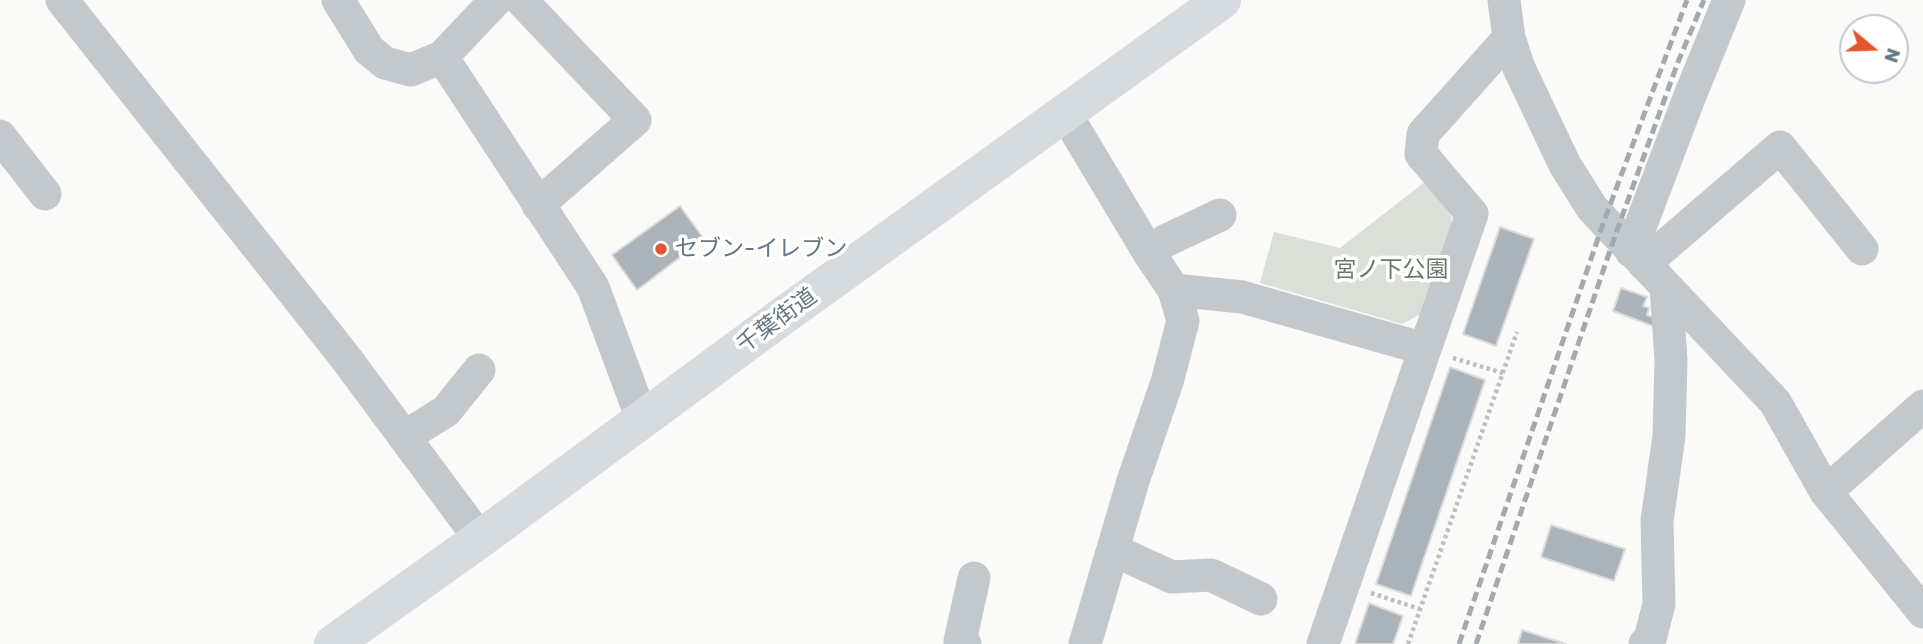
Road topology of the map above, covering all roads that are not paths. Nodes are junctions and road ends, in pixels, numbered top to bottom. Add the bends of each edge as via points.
1 (62, 0) edge
2 (338, 0) edge
3 (496, 0) edge
4 (521, 0) edge
5 (1504, 0) edge
6 (1729, 0) edge
7 (1208, 4) edge
8 (1509, 38) junction
9 (442, 57) junction
10 (1065, 113) junction
11 (0, 136) edge
12 (45, 194) dead end
13 (538, 205) junction
14 (1220, 215) dead end
15 (1862, 249) dead end
16 (1149, 253) junction
17 (1647, 268) junction
18 (1174, 290) junction
19 (1425, 349) junction
20 (479, 370) dead end
21 (1923, 406) edge
22 (642, 419) junction
23 (404, 437) junction
24 (1826, 492) junction
25 (480, 540) junction
26 (1112, 550) junction
27 (974, 578) dead end
28 (1261, 600) dead end
29 (1923, 612) edge
30 (333, 644) edge
31 (965, 644) edge
32 (1085, 644) edge
33 (1323, 644) edge
34 (1645, 644) edge

1 - 23 street
2 - 9 street via 369,50 385,63 411,70
3 - 9 street
4 - 13 street via 635,120
5 - 8 street
6 - 17 street via 1689,98
7 - 10 highway, 千葉街道
8 - 17 street via 1566,165 1592,208
8 - 19 street via 1423,134 1421,154 1472,214
9 - 13 street
10 - 16 street
10 - 22 highway, 千葉街道
11 - 12 street
13 - 22 street via 593,286
14 - 16 street
15 - 17 street via 1780,147
16 - 18 street
17 - 24 street via 1775,402
17 - 34 street via 1671,360 1669,436 1657,521 1659,604
18 - 19 street via 1242,297
18 - 26 street via 1182,321
19 - 33 street
20 - 23 street via 446,411
21 - 24 street
22 - 25 highway, 千葉街道
23 - 25 street
24 - 29 street
25 - 30 highway, 千葉街道
26 - 28 street via 1172,577 1211,575
26 - 32 street
27 - 31 street via 960,641

